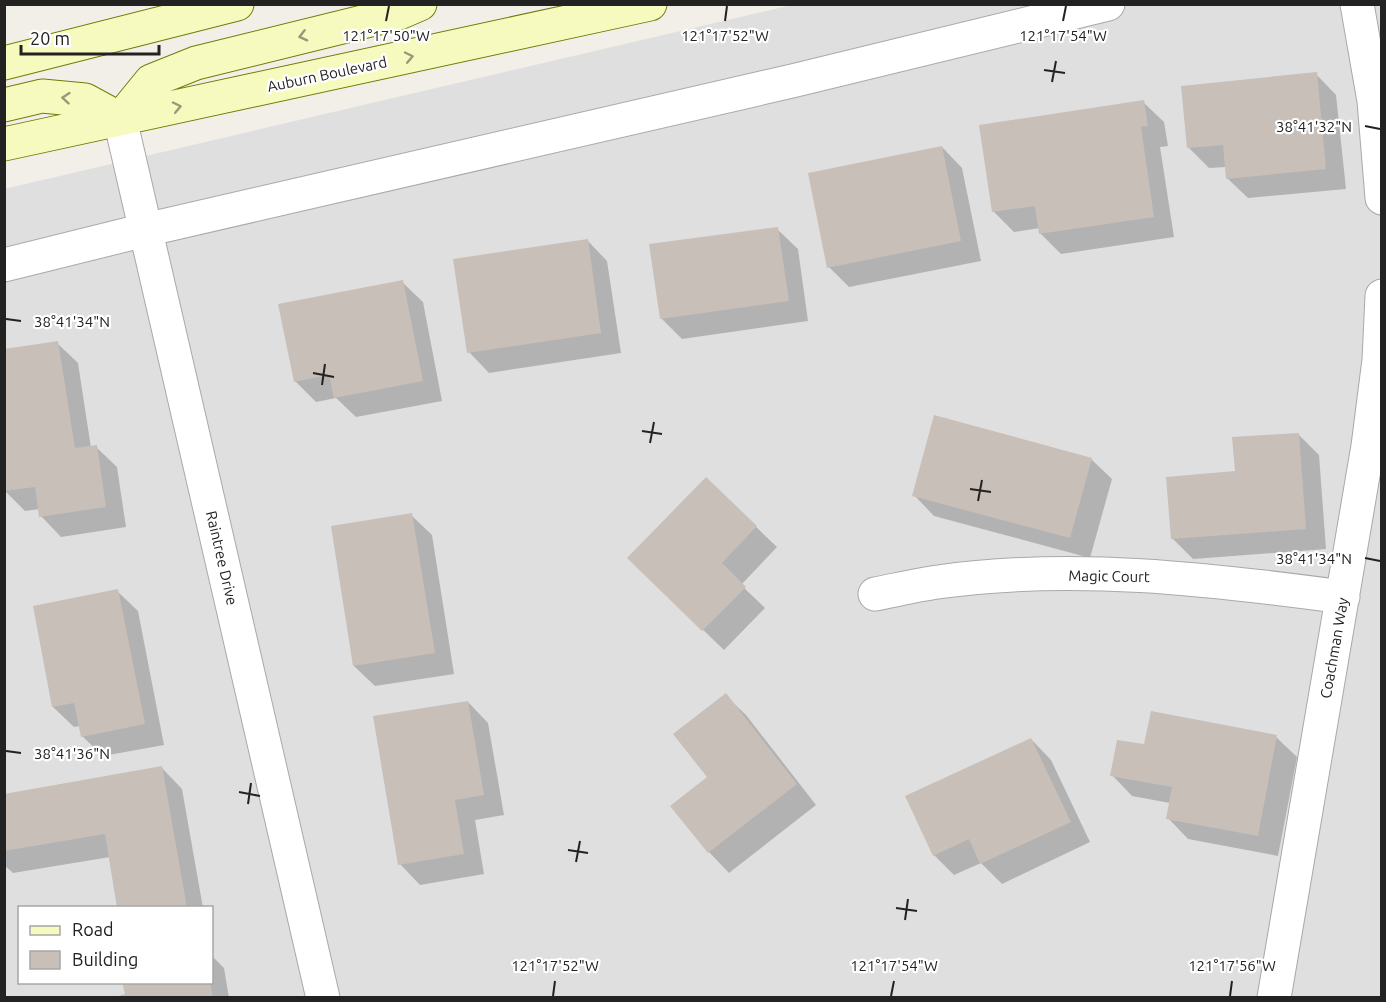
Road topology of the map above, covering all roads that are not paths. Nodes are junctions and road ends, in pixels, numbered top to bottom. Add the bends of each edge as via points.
1 (237, 4) edge
2 (420, 4) edge
3 (650, 4) edge
4 (1108, 4) edge
5 (1357, 4) edge
6 (4, 63) edge
7 (4, 105) edge
8 (120, 119) junction
9 (4, 144) edge
10 (1382, 198) edge
11 (145, 230) junction
12 (4, 265) edge
13 (1382, 296) edge
14 (875, 594) dead end
15 (1343, 597) junction
16 (323, 998) edge
17 (1274, 998) edge

1 - 6 main road
2 -> 8 main road via 399,13 196,63 152,81
8 -> 3 main road, Auburn Boulevard
4 - 11 street
5 - 10 street via 1374,100
8 -> 7 main road via 85,100 42,96
8 - 9 main road, Auburn Boulevard
8 - 11 street, Raintree Drive
11 - 12 street
11 - 16 street, Raintree Drive
13 - 15 street, Coachman Way via 1371,424
14 - 15 street, Magic Court via 937,582 1015,575 1133,575 1239,583
15 - 17 street, Coachman Way

